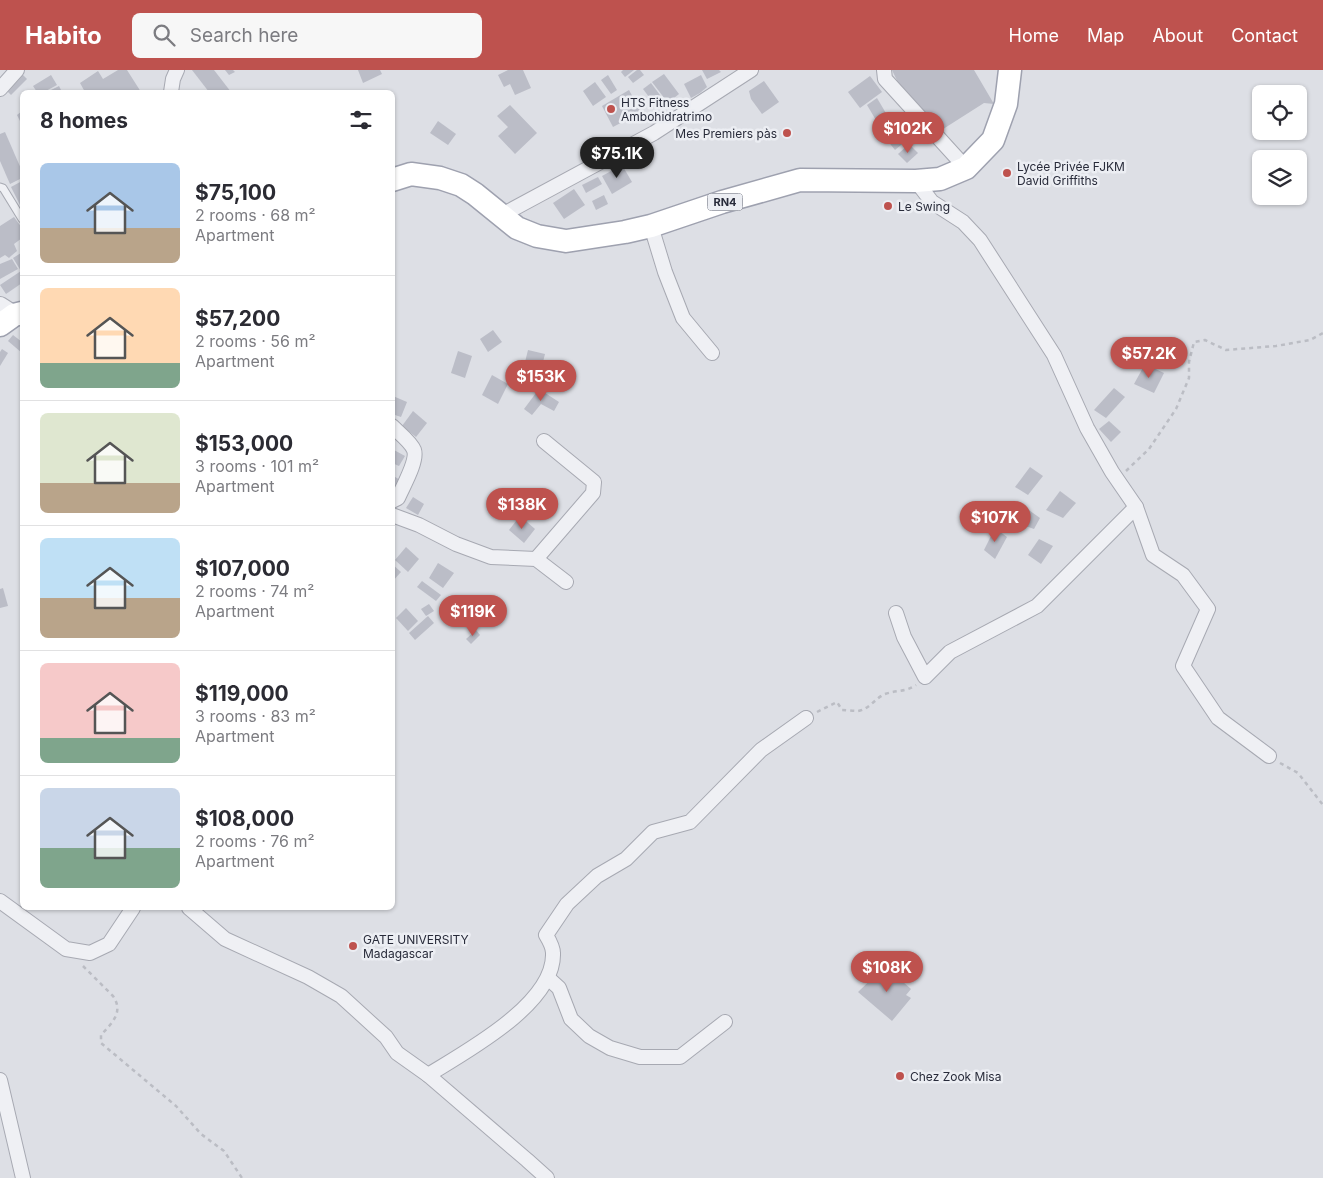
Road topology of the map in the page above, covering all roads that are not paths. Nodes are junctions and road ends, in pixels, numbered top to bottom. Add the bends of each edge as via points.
1 (17, 70) edge
2 (177, 70) edge
3 (751, 70) edge
4 (884, 70) edge
5 (1010, 70) edge
6 (0, 89) edge
7 (171, 90) edge
8 (966, 168) junction
9 (395, 179) edge
10 (916, 181) junction
11 (0, 187) edge
12 (20, 216) edge
13 (500, 216) junction
14 (651, 226) junction
15 (712, 353) dead end
16 (395, 429) edge
17 (544, 441) dead end
18 (395, 500) edge
19 (1136, 507) junction
20 (395, 516) edge
21 (536, 559) junction
22 (566, 582) dead end
23 (896, 613) dead end
24 (806, 718) dead end
25 (1269, 756) road end
26 (0, 900) edge
27 (132, 910) edge
28 (191, 910) edge
29 (548, 978) junction
30 (725, 1022) dead end
31 (428, 1075) junction
32 (0, 1080) edge
33 (23, 1178) edge
34 (547, 1178) edge

1 - 6 street
2 - 7 street
3 - 13 street via 654,133
4 - 8 street via 885,79
5 - 8 main road, RN4 via 1006,104 992,140
8 - 10 main road, RN4 via 940,179
9 - 13 main road, RN4 via 411,174 461,185
10 - 14 main road, RN4 via 800,180
10 - 19 street via 932,202 963,222 980,240 1054,355 1087,428
11 - 12 lane
13 - 14 main road, RN4 via 537,236 566,241
14 - 15 street via 683,318
16 - 18 street via 414,448 415,455
17 - 21 street via 594,482 593,494
19 - 23 street via 1037,606 950,652 925,677 904,637
19 - 25 street via 1153,555 1182,575 1208,609 1183,666 1218,718
20 - 21 street via 491,557
21 - 22 street
24 - 29 street via 762,750 690,822 653,832 626,859 597,876 567,904 546,935 553,952
26 - 27 street via 66,949 90,953 109,944
28 - 31 street via 225,938 342,996 386,1037 397,1052
29 - 30 street via 559,988 571,1019 589,1036 610,1048 640,1057 680,1057
29 - 31 street via 502,1029
31 - 34 street
32 - 33 street

